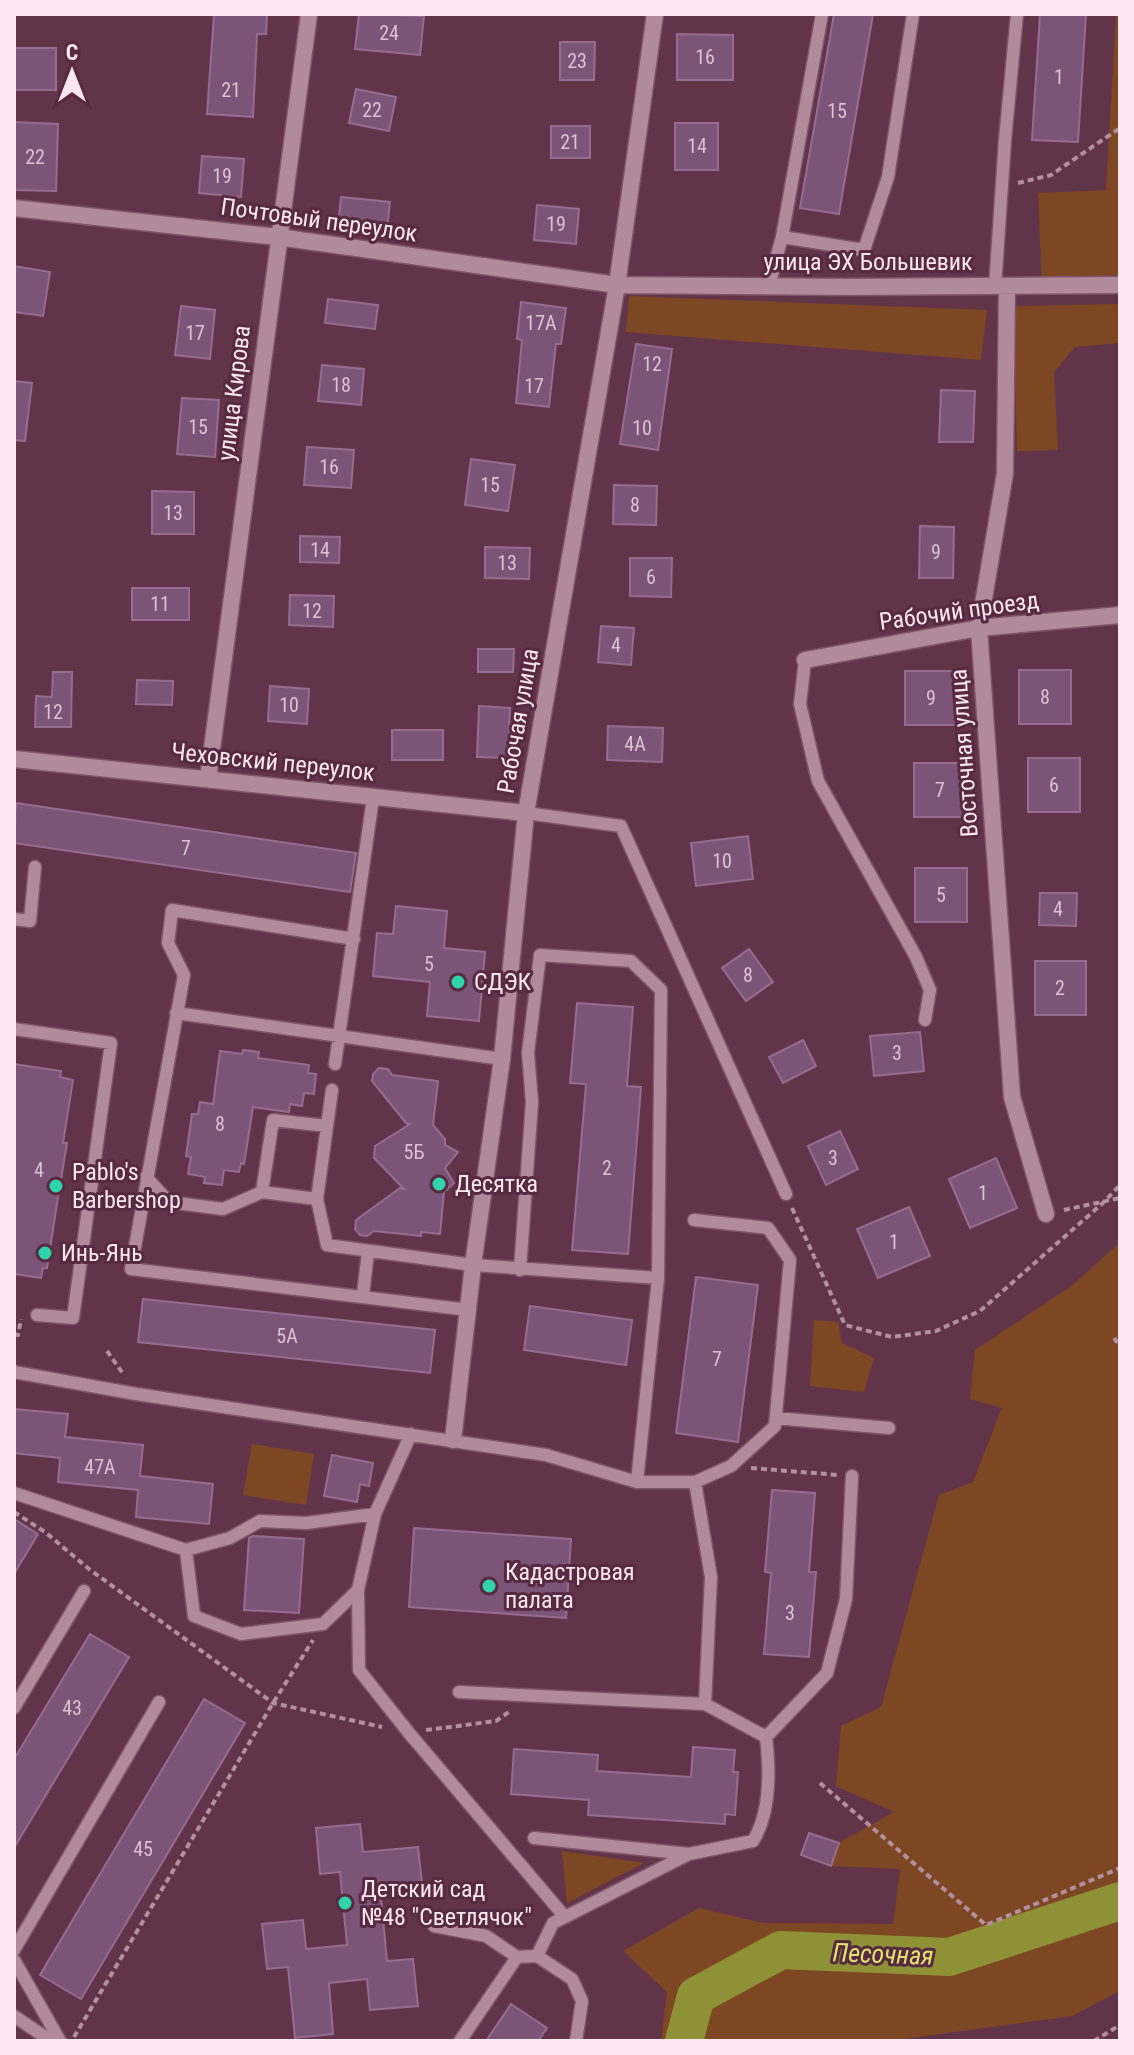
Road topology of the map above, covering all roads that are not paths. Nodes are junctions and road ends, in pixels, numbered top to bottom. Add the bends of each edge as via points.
1 (309, 14) edge
2 (655, 14) edge
3 (822, 14) edge
4 (913, 14) edge
5 (1017, 14) edge
6 (14, 208) edge
7 (278, 237) junction
8 (782, 237) junction
9 (617, 285) junction
10 (1120, 285) edge
11 (769, 286) junction
12 (1001, 287) junction
13 (1120, 615) edge
14 (979, 628) junction
15 (805, 660) joint
16 (14, 759) edge
17 (208, 779) junction
18 (373, 798) junction
19 (526, 813) junction
20 (35, 867) dead end
21 (14, 919) edge
22 (354, 939) junction
23 (176, 1013) junction
24 (925, 1020) dead end
25 (14, 1029) edge
26 (339, 1036) junction
27 (502, 1059) junction
28 (335, 1064) dead end
29 (332, 1090) dead end
30 (327, 1126) junction
31 (146, 1177) junction
32 (262, 1192) junction
33 (786, 1194) road end
34 (317, 1199) junction
35 (1046, 1214) road end
36 (694, 1220) dead end
37 (368, 1251) junction
38 (473, 1265) junction
39 (520, 1270) junction
40 (658, 1278) junction
41 (363, 1295) junction
42 (469, 1310) junction
43 (37, 1315) dead end
44 (14, 1372) edge
45 (776, 1418) junction
46 (889, 1428) dead end
47 (411, 1434) junction
48 (453, 1440) junction
49 (852, 1476) road end
50 (637, 1482) junction
51 (695, 1482) junction
52 (14, 1493) edge
53 (375, 1514) junction
54 (186, 1550) junction
55 (358, 1590) junction
56 (84, 1591) dead end
57 (459, 1692) dead end
58 (159, 1702) dead end
59 (705, 1704) junction
60 (14, 1708) edge
61 (766, 1737) junction
62 (534, 1838) dead end
63 (689, 1854) junction
64 (565, 1917) junction
65 (434, 1926) dead end
66 (14, 1950) edge
67 (537, 1956) junction
68 (517, 1957) junction
69 (14, 1960) edge
70 (14, 2016) edge
71 (51, 2041) edge
72 (60, 2041) edge
73 (460, 2041) edge
74 (576, 2041) edge

1 - 7 street, улица Кирова
2 - 9 street, Рабочая улица
3 - 8 lane
4 - 8 lane via 888,177 864,250
5 - 12 lane, Восточная улица via 1002,185
6 - 7 street, Почтовый переулок
7 - 9 street, Почтовый переулок
7 - 17 street, улица Кирова
8 - 11 lane
9 - 11 street, улица ЭХ Большевик
9 - 19 street, Рабочая улица
10 - 12 street, улица ЭХ Большевик
11 - 12 street, улица ЭХ Большевик
12 - 14 street, Восточная улица via 1005,473
13 - 14 street, Рабочий проезд
14 - 15 street, Рабочий проезд
14 - 35 street, Восточная улица via 1012,1097
15 - 24 lane via 800,704 818,781 916,957 930,990
16 - 17 street, Чеховский переулок
17 - 18 street, Чеховский переулок
18 - 19 street, Чеховский переулок
18 - 22 lane
19 - 27 street, Рабочая улица
19 - 33 lane via 621,826
20 - 21 lane via 30,921
22 - 23 lane via 172,910 168,943 184,975
22 - 26 lane
23 - 26 lane
23 - 31 lane
25 - 43 lane via 111,1043 73,1318
26 - 27 lane
26 - 28 lane
27 - 38 street, Рабочая улица
29 - 30 lane
30 - 32 lane via 273,1120
30 - 34 lane
31 - 32 lane via 169,1202 209,1208 223,1209
31 - 41 lane via 131,1269
32 - 34 lane
34 - 37 lane via 327,1245
36 - 45 lane via 768,1228 790,1260
37 - 38 lane
37 - 41 lane
38 - 39 lane
38 - 42 street, Рабочая улица
39 - 40 lane
39 - 40 lane via 532,1102 528,1053 540,955 631,961 661,990
40 - 50 lane
41 - 42 lane
42 - 48 street, Рабочая улица
44 - 47 lane
45 - 46 lane
45 - 51 lane via 775,1426 731,1466
47 - 48 lane
47 - 53 lane
48 - 50 lane via 546,1455
49 - 61 lane via 846,1599 827,1673
50 - 51 lane
51 - 59 lane via 711,1577
52 - 54 lane
53 - 54 lane via 306,1523 260,1521 230,1538
53 - 55 lane
54 - 55 lane via 194,1616 241,1634 323,1624
55 - 64 lane via 359,1670
56 - 60 lane
57 - 59 lane
58 - 66 lane
59 - 61 lane
61 - 63 lane via 770,1765 763,1825 753,1841
62 - 63 lane
63 - 64 lane
64 - 67 lane via 553,1923
65 - 68 lane via 486,1936
67 - 68 lane
67 - 74 lane via 572,1979 582,2001
68 - 73 lane
69 - 72 lane
70 - 71 lane

